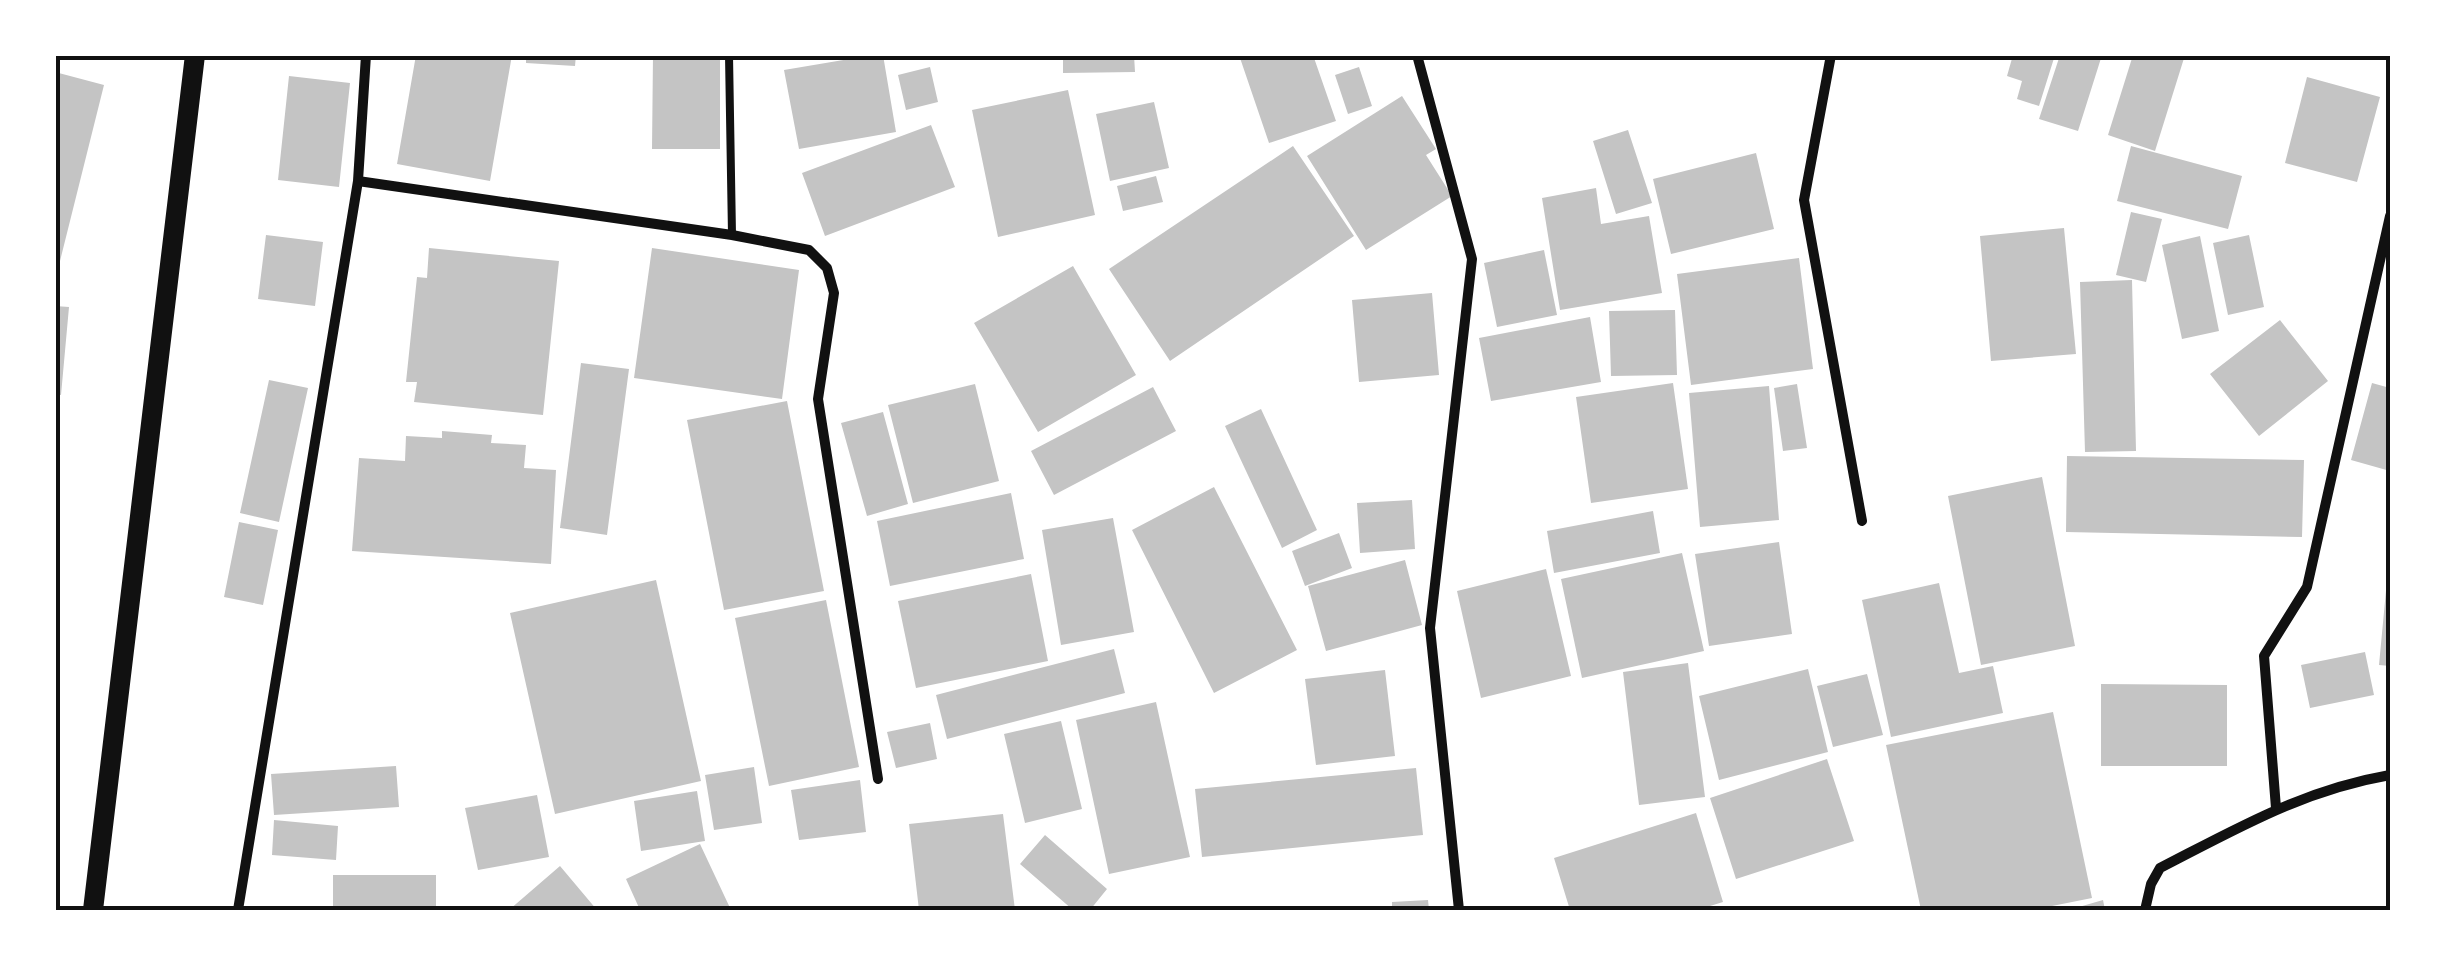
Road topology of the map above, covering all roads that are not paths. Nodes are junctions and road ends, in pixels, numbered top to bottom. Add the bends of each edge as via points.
1 (195, 55) edge
2 (366, 55) edge
3 (729, 55) edge
4 (1417, 55) edge
5 (1831, 55) edge
6 (358, 181) junction
7 (2390, 216) edge
8 (732, 235) junction
9 (1862, 521) dead end
10 (2390, 775) edge
11 (878, 779) dead end
12 (2276, 808) junction
13 (93, 910) edge
14 (238, 910) edge
15 (1458, 910) edge
16 (2145, 910) edge

1 - 13 main road
2 - 6 street
3 - 8 lane
4 - 15 street via 1472,259 1430,628
5 - 9 street via 1804,200
6 - 8 street
6 - 14 street
7 - 12 street via 2307,588 2264,656
8 - 11 street via 810,250 827,268 834,292 818,398
10 - 12 street via 2344,783
12 - 16 street via 2160,868

